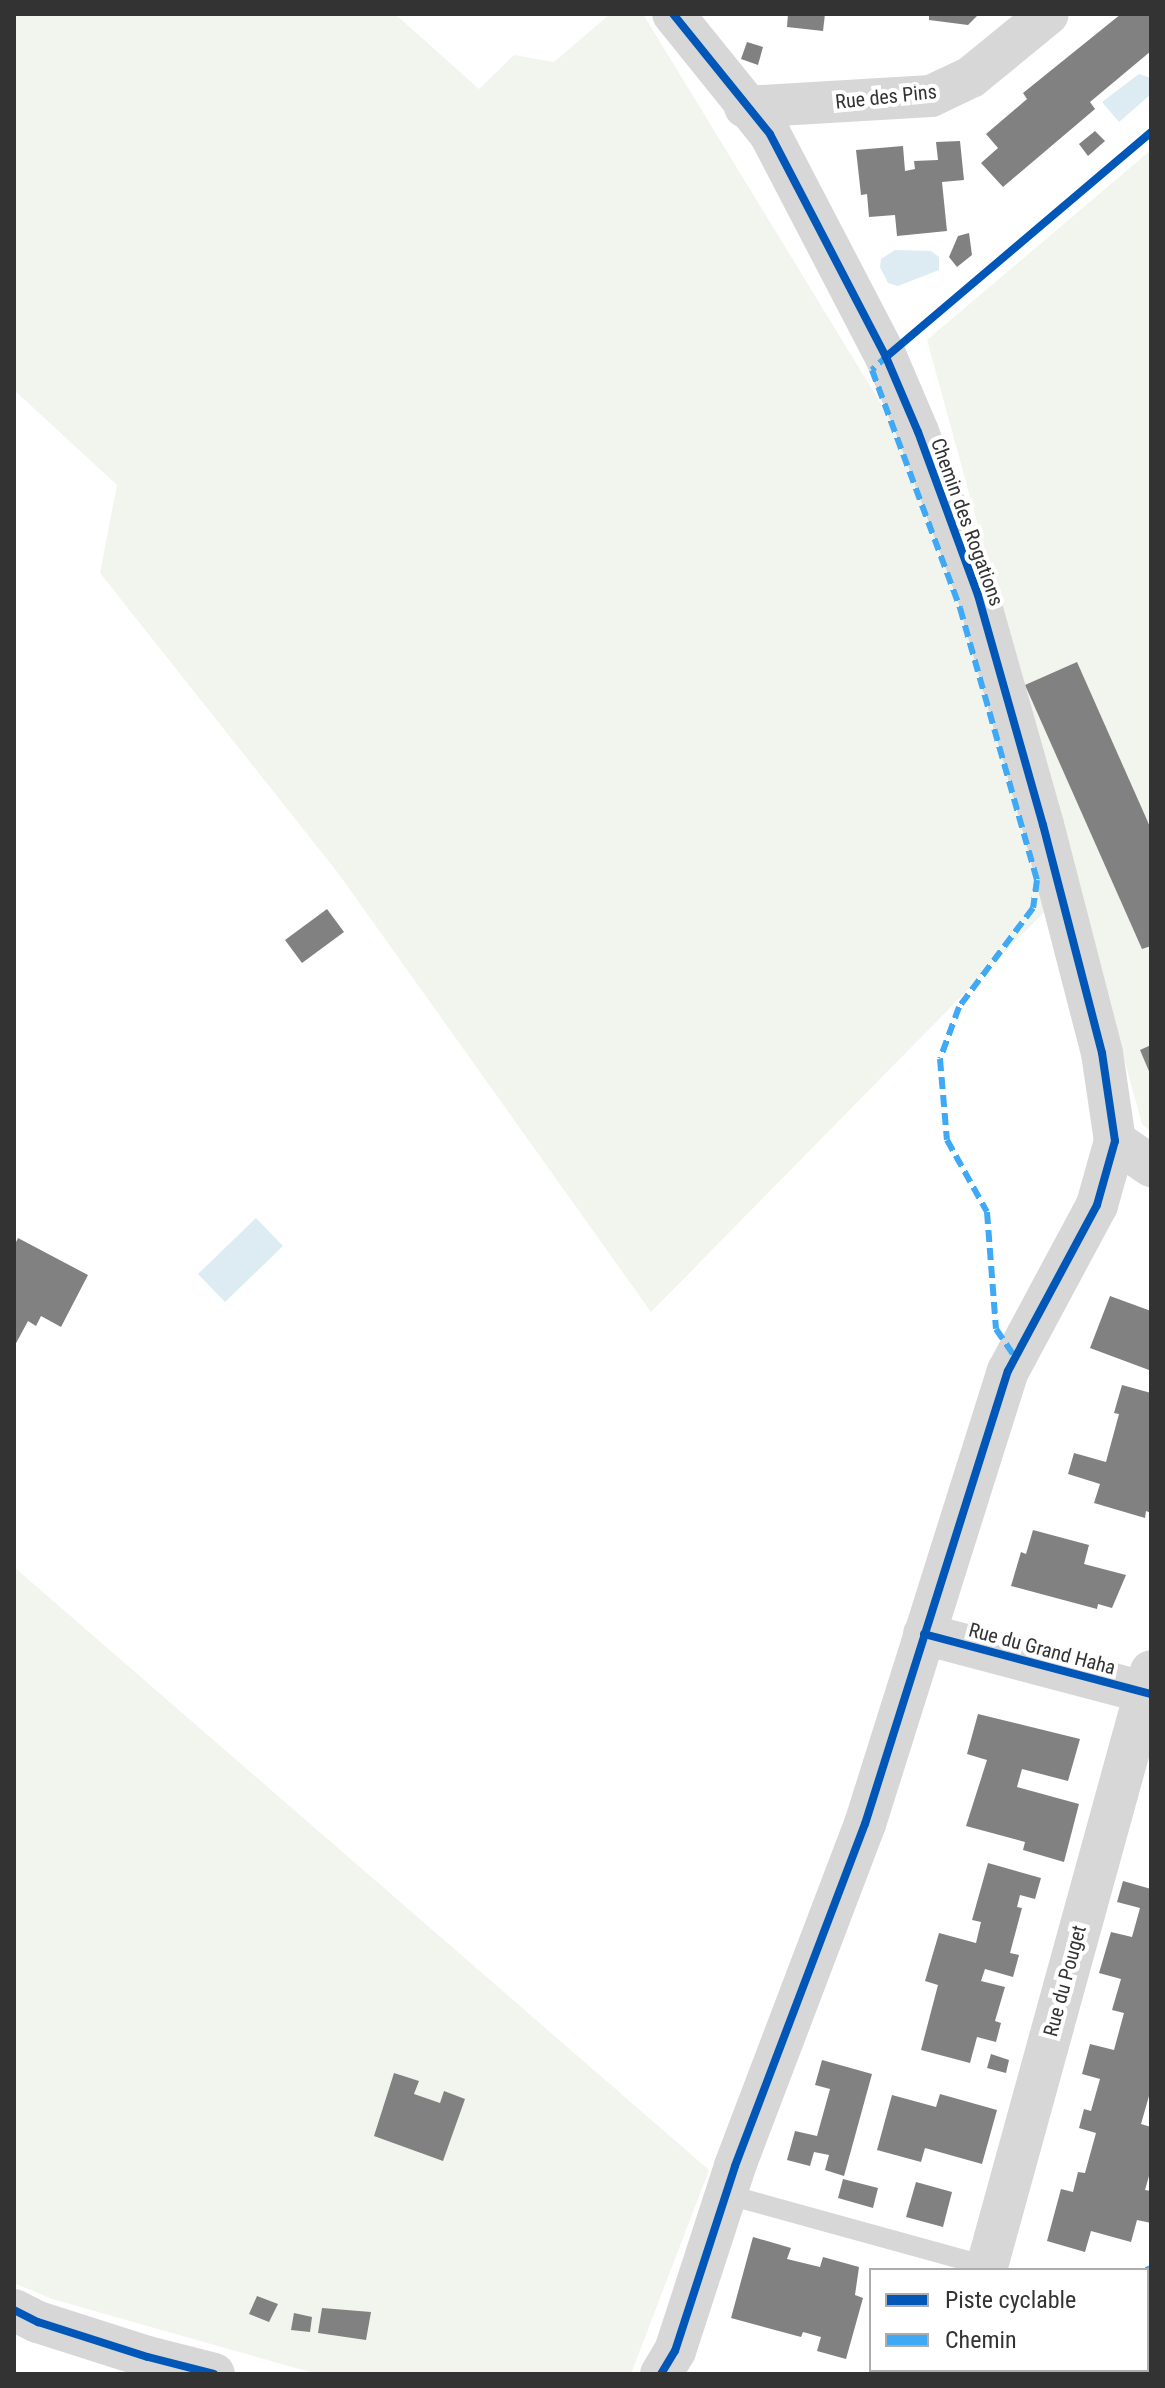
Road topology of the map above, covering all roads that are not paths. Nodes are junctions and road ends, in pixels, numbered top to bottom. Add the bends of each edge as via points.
1 (673, 14) edge
2 (1048, 14) edge
3 (745, 107) junction
4 (1115, 1141) junction
5 (1151, 1166) edge
6 (924, 1634) junction
7 (1149, 1686) edge
8 (736, 2197) dead end
9 (986, 2268) edge
10 (14, 2310) edge
11 (214, 2374) edge
12 (661, 2374) edge

1 - 3 street, Chemin des Rogations
2 - 3 street, Rue des Pins via 971,77 931,96
3 - 4 street, Chemin des Rogations via 770,134 886,357 978,595 1102,1053
4 - 5 street
4 - 6 street via 1097,1205 1008,1371
6 - 7 street, Rue du Grand Haha
6 - 12 street via 865,1824 735,2166 675,2351
7 - 9 street, Rue du Pouget
8 - 9 lane
10 - 11 street via 38,2322

